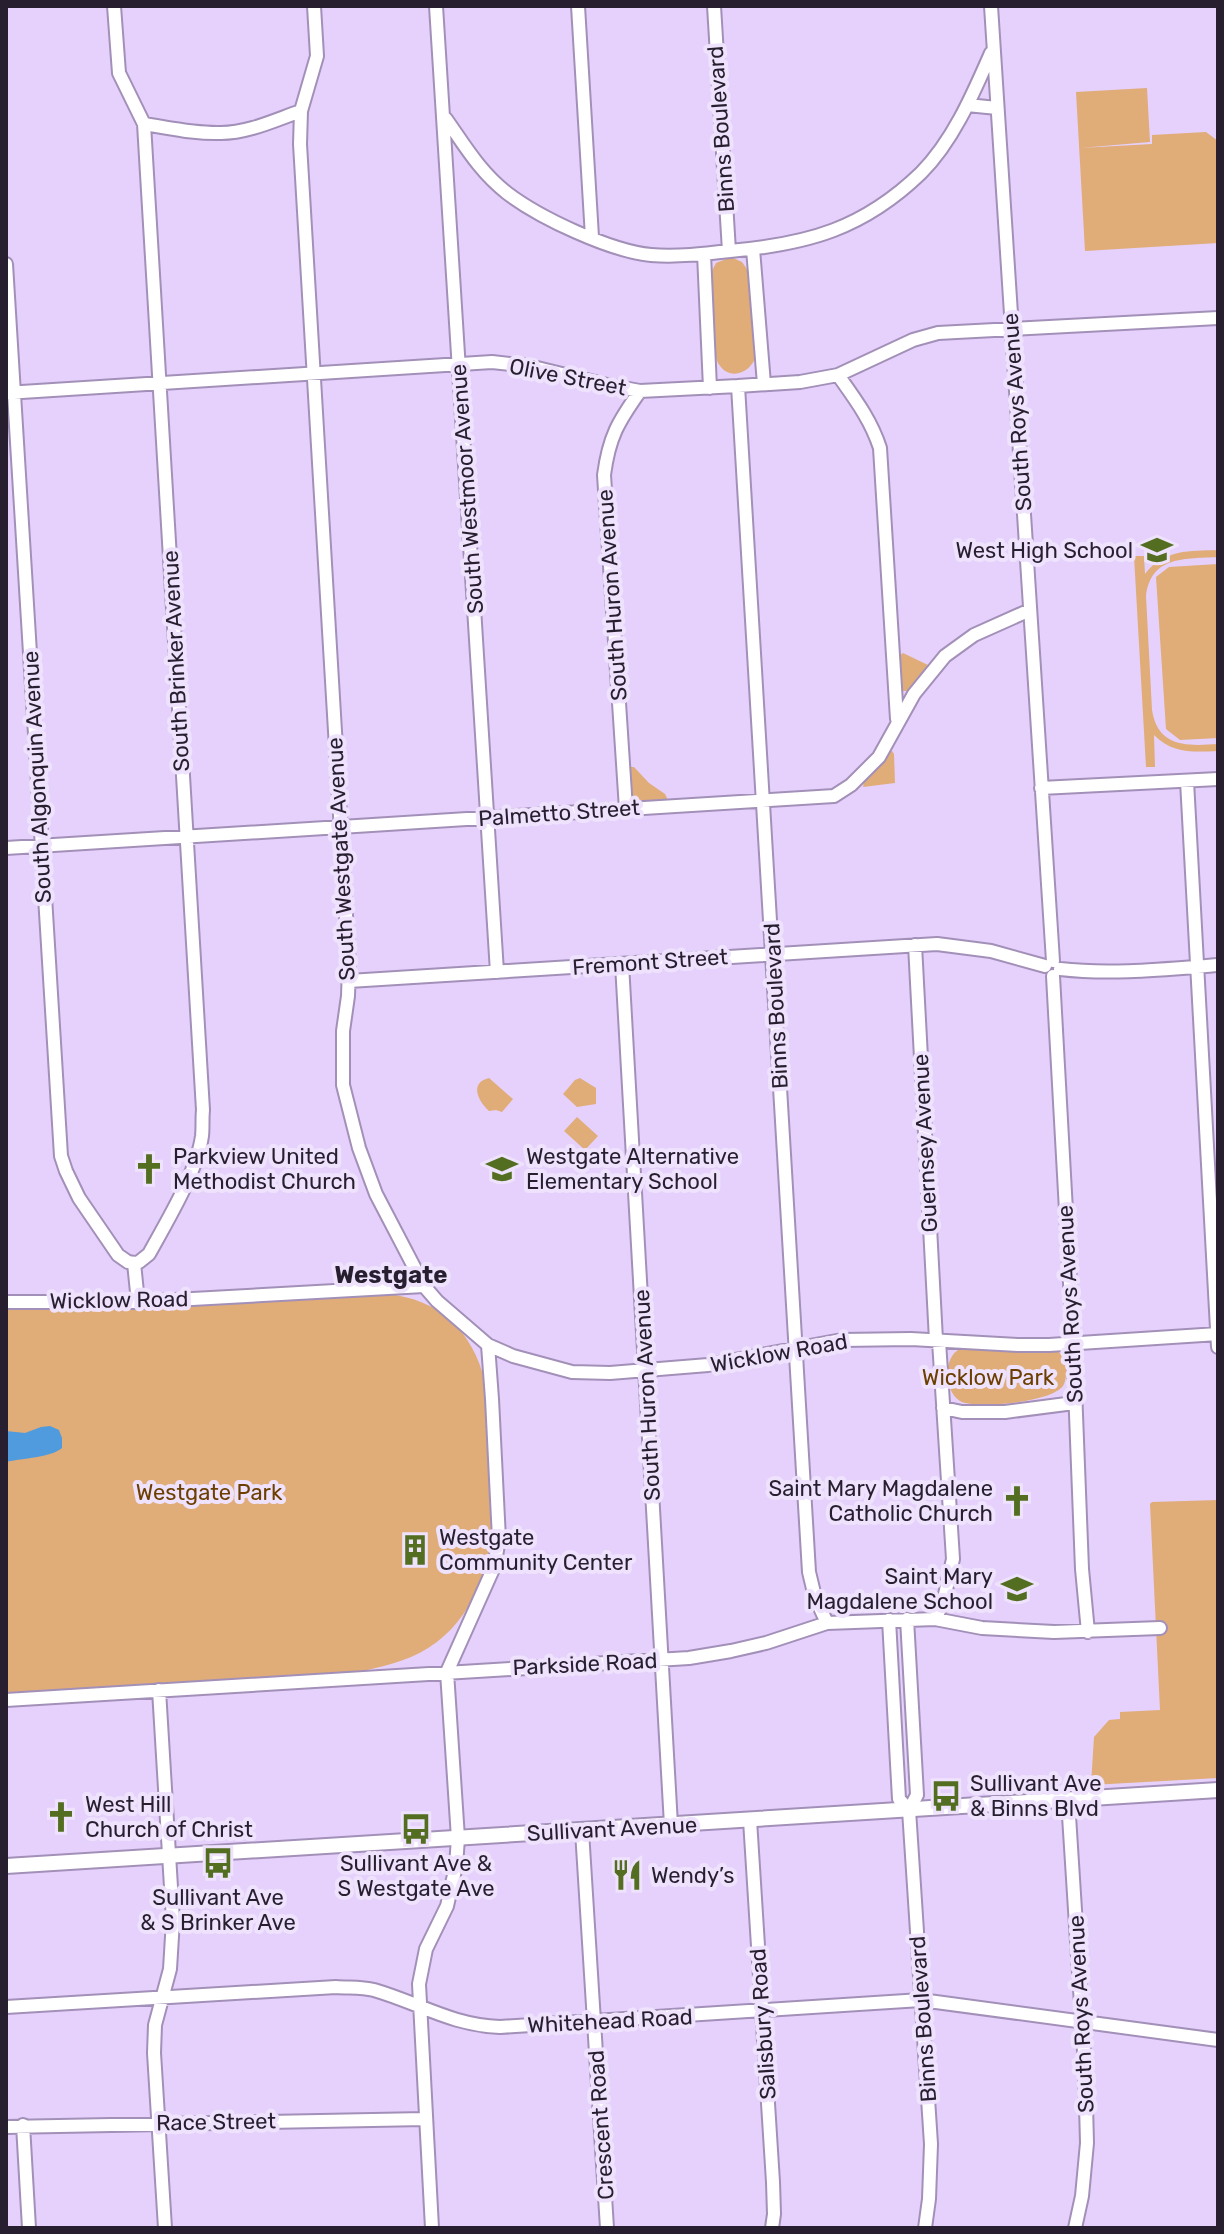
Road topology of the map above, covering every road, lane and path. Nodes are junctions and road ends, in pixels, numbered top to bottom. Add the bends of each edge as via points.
1 (114, 6) edge
2 (314, 6) edge
3 (436, 6) edge
4 (578, 6) edge
5 (714, 6) edge
6 (991, 6) edge
7 (993, 48) junction
8 (967, 105) junction
9 (997, 108) junction
10 (301, 111) junction
11 (444, 116) junction
12 (144, 124) junction
13 (474, 161) junction
14 (447, 162) junction
15 (592, 237) junction
16 (753, 249) junction
17 (729, 251) junction
18 (704, 254) junction
19 (6, 264) edge
20 (1218, 318) edge
21 (1012, 329) junction
22 (459, 363) junction
23 (314, 373) junction
24 (838, 375) junction
25 (160, 383) junction
26 (764, 384) junction
27 (738, 386) junction
28 (710, 388) junction
29 (640, 391) junction
30 (10, 393) edge
31 (1030, 610) junction
32 (898, 722) junction
33 (1218, 779) edge
34 (1187, 781) junction
35 (1041, 788) junction
36 (764, 800) junction
37 (626, 809) junction
38 (488, 818) junction
39 (340, 827) junction
40 (186, 837) junction
41 (41, 846) junction
42 (6, 848) edge
43 (915, 945) junction
44 (773, 954) junction
45 (622, 964) junction
46 (1218, 965) edge
47 (1197, 967) junction
48 (1052, 968) junction
49 (497, 972) junction
50 (349, 981) junction
51 (134, 1263) junction
52 (424, 1286) junction
53 (6, 1302) edge
54 (138, 1302) junction
55 (1218, 1334) edge
56 (937, 1340) junction
57 (1073, 1343) junction
58 (488, 1345) junction
59 (796, 1347) junction
60 (1218, 1347) edge
61 (645, 1371) junction
62 (1074, 1403) junction
63 (943, 1408) junction
64 (907, 1619) junction
65 (935, 1619) junction
66 (889, 1620) junction
67 (827, 1623) junction
68 (1160, 1628) dead end
69 (1088, 1632) junction
70 (662, 1659) junction
71 (447, 1672) junction
72 (159, 1690) junction
73 (6, 1700) edge
74 (1218, 1790) edge
75 (1068, 1800) junction
76 (909, 1810) junction
77 (750, 1820) junction
78 (671, 1825) junction
79 (582, 1831) junction
80 (458, 1838) junction
81 (168, 1856) junction
82 (6, 1866) edge
83 (162, 1997) junction
84 (921, 2000) junction
85 (419, 2006) junction
86 (6, 2007) edge
87 (762, 2012) junction
88 (1082, 2021) junction
89 (594, 2022) junction
90 (1218, 2040) edge
91 (425, 2119) junction
92 (158, 2122) junction
93 (23, 2125) junction
94 (6, 2127) edge
95 (29, 2228) edge
96 (165, 2228) edge
97 (432, 2228) edge
98 (607, 2228) edge
99 (772, 2228) edge
100 (925, 2228) edge
101 (1075, 2228) edge

1 - 12 street, South Brinker Avenue via 119,73
2 - 10 street, South Westgate Avenue via 317,56
3 - 11 street, South Westmoor Avenue
4 - 15 street
5 - 17 street, Binns Boulevard
6 - 7 street, South Roys Avenue
7 - 8 street
7 - 9 street, South Roys Avenue
8 - 9 street
8 - 16 street via 924,170 882,206 831,233
9 - 21 street, South Roys Avenue
10 - 12 street via 223,133
10 - 23 street, South Westgate Avenue
11 - 13 street
11 - 14 street, South Westmoor Avenue
12 - 25 street, South Brinker Avenue
13 - 14 street
13 - 15 street via 510,195
14 - 22 street, South Westmoor Avenue
15 - 18 street via 648,254
16 - 17 street
16 - 26 street
17 - 18 street
18 - 28 street
19 - 30 street, South Algonquin Avenue
20 - 21 street, Olive Street
21 - 24 street, Olive Street via 938,333
21 - 31 street, South Roys Avenue
22 - 23 street, Olive Street
22 - 29 street, Olive Street via 529,366
22 - 38 street, South Westmoor Avenue
23 - 25 street, Olive Street
23 - 39 street, South Westgate Avenue
24 - 26 street, Olive Street
24 - 32 street via 864,411 880,448
25 - 30 street, Olive Street
25 - 40 street, South Brinker Avenue
26 - 27 street, Olive Street
27 - 28 street, Olive Street
27 - 36 street, Binns Boulevard
28 - 29 street, Olive Street
29 - 37 street, South Huron Avenue via 616,426 604,475
30 - 41 street, South Algonquin Avenue
31 - 32 street, Palmetto Street via 974,635 945,656
31 - 35 street, South Roys Avenue
32 - 36 street, Palmetto Street via 879,757 834,796
33 - 34 street
34 - 35 street
34 - 47 street
35 - 48 street, South Roys Avenue
36 - 37 street, Palmetto Street
36 - 44 street, Binns Boulevard
37 - 38 street, Palmetto Street
38 - 39 street, Palmetto Street
38 - 49 street, South Westmoor Avenue
39 - 40 street, Palmetto Street
39 - 50 street, South Westgate Avenue
40 - 41 street, Palmetto Street
40 - 51 street, South Brinker Avenue via 201,1137 195,1162 149,1254
41 - 42 street, Palmetto Street
41 - 51 street, South Algonquin Avenue via 61,1156 79,1198 118,1255
43 - 44 street, Fremont Street
43 - 48 street, Fremont Street via 980,948
43 - 56 street, Guernsey Avenue
44 - 45 street, Fremont Street
44 - 59 street, Binns Boulevard
45 - 49 street, Fremont Street
45 - 61 street, South Huron Avenue
46 - 47 street, Fremont Street
47 - 48 street, Fremont Street via 1085,972
47 - 55 street
48 - 57 street, South Roys Avenue
49 - 50 street, Fremont Street
50 - 52 street, South Westgate Avenue via 342,1066 347,1106 376,1194
51 - 54 street
52 - 54 street, Wicklow Road
52 - 58 street, South Westgate Avenue
53 - 54 street, Wicklow Road
55 - 57 street, Wicklow Road
55 - 60 street
56 - 57 street, Wicklow Road
56 - 59 street, Wicklow Road via 842,1340
56 - 63 street, Guernsey Avenue
57 - 62 street, South Roys Avenue
58 - 61 street, Wicklow Road via 572,1372
58 - 71 street via 499,1539 494,1567
59 - 61 street, Wicklow Road
59 - 67 street, Binns Boulevard via 809,1572
61 - 70 street, South Huron Avenue
62 - 63 street via 1005,1412
62 - 69 street, South Roys Avenue
63 - 65 street, Guernsey Avenue via 953,1559
64 - 65 street, Parkside Road
64 - 66 street, Parkside Road
64 - 76 street, Binns Boulevard via 917,1795
65 - 69 street, Parkside Road via 982,1628
66 - 67 street, Parkside Road
66 - 76 street, Binns Boulevard via 899,1799
67 - 70 street, Parkside Road via 731,1651
68 - 69 street, Parkside Road
70 - 71 street, Parkside Road
70 - 78 street, South Huron Avenue
71 - 72 street, Parkside Road
71 - 80 street
72 - 73 street, Parkside Road
72 - 81 street
74 - 75 main road, Sullivant Avenue
75 - 76 main road, Sullivant Avenue
75 - 88 street, South Roys Avenue
76 - 77 main road, Sullivant Avenue
76 - 84 street, Binns Boulevard
77 - 78 main road, Sullivant Avenue
77 - 87 street, Salisbury Road
78 - 79 main road, Sullivant Avenue
79 - 80 main road, Sullivant Avenue
79 - 89 street, Crescent Road
80 - 81 main road, Sullivant Avenue
80 - 85 street via 447,1906 421,1968
81 - 82 main road, Sullivant Avenue
81 - 83 street via 173,1920
83 - 85 street, Whitehead Road via 336,1987 370,1989
83 - 86 street, Whitehead Road
83 - 92 street via 154,2053
84 - 87 street, Whitehead Road
84 - 88 street, Whitehead Road
84 - 100 street, Binns Boulevard via 931,2144
85 - 89 street, Whitehead Road via 476,2026
85 - 91 street
87 - 89 street, Whitehead Road
87 - 99 street, Salisbury Road
88 - 90 street, Whitehead Road
88 - 101 street, South Roys Avenue via 1087,2143
89 - 98 street, Crescent Road
91 - 92 street, Race Street
91 - 97 street
92 - 93 street, Race Street
92 - 96 street
93 - 94 street, Race Street
93 - 95 street

